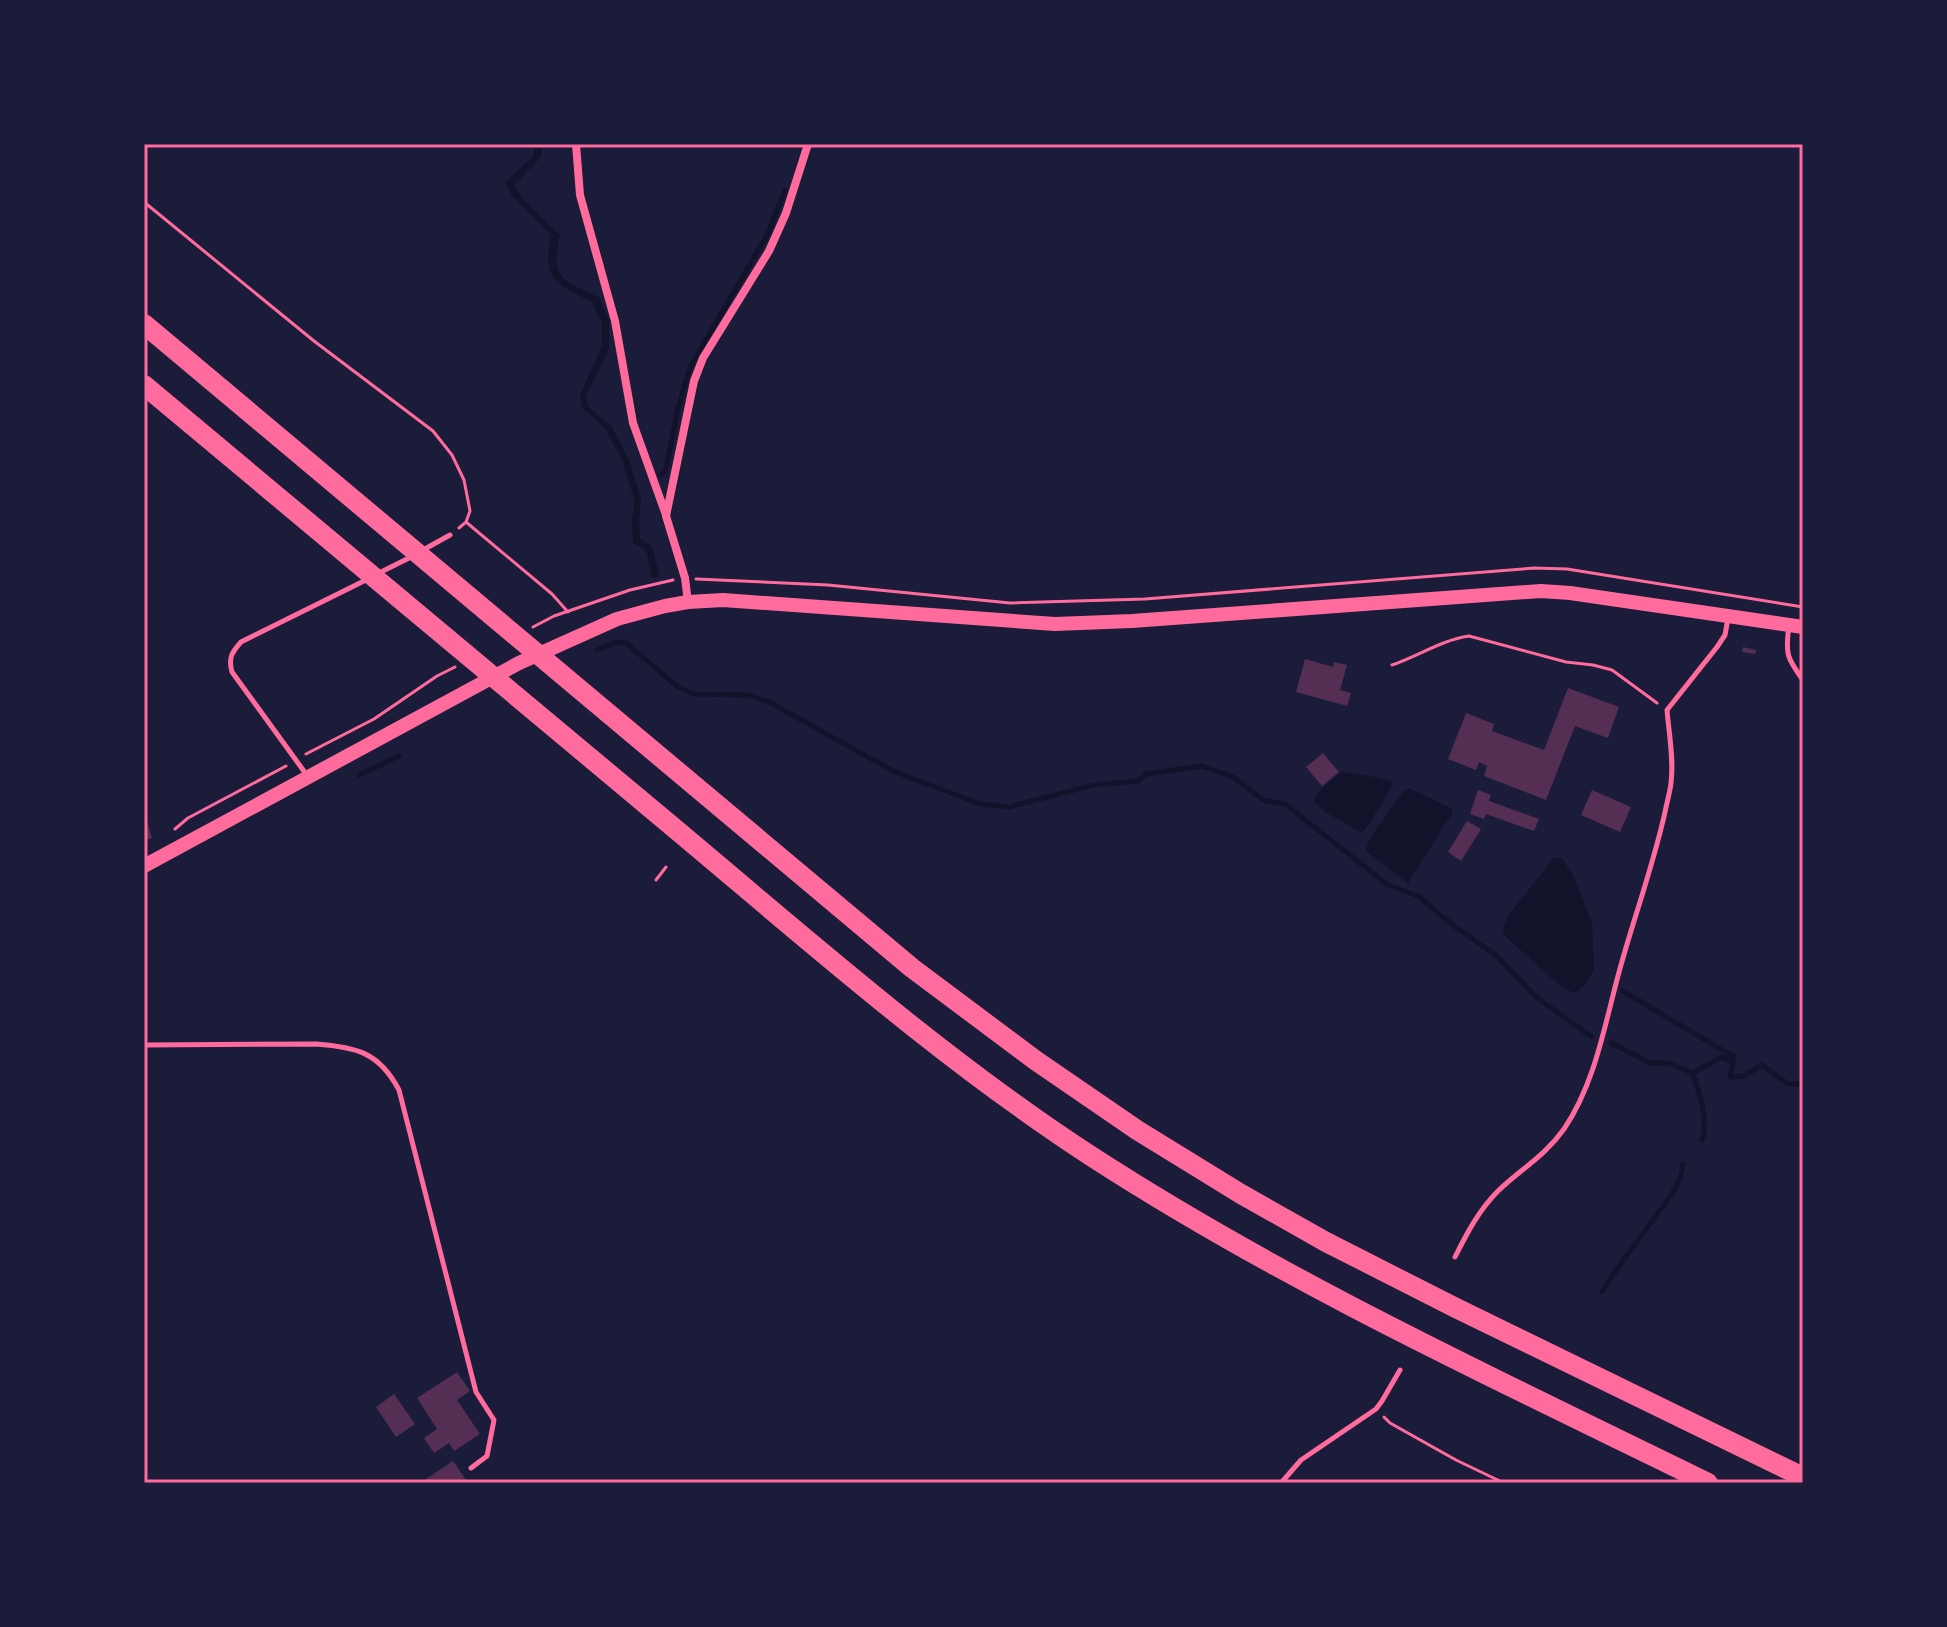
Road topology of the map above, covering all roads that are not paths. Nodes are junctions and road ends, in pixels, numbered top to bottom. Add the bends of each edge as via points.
1 (576, 144) edge
2 (808, 144) edge
3 (144, 324) edge
4 (144, 385) edge
5 (666, 516) junction
6 (450, 535) road end
7 (688, 602) junction
8 (1729, 617) junction
9 (1796, 626) edge
10 (1803, 680) edge
11 (307, 776) junction
12 (144, 866) edge
13 (144, 1045) edge
14 (1455, 1257) dead end
15 (1400, 1370) dead end
16 (471, 1468) dead end
17 (1803, 1477) edge
18 (1281, 1483) edge
19 (1708, 1483) edge

1 - 5 street via 580,195 615,321 633,423
2 - 5 street via 769,251 694,381
3 - 17 highway via 912,968 1035,1060 1150,1138 1326,1242
4 - 19 highway via 834,962 969,1070 1091,1156 1215,1233 1383,1324
5 - 7 street
6 - 11 lane via 241,642 231,653 232,672
7 - 8 main road via 762,602 1055,624 1541,591
7 - 11 main road via 617,619 519,663
8 - 9 main road
8 - 14 lane via 1725,635 1667,710 1671,783 1592,1072 1566,1126 1547,1151 1481,1210
9 - 10 lane via 1786,647
11 - 12 main road
13 - 16 lane via 342,1046 377,1060 390,1073 399,1090 476,1392 494,1420 487,1456
15 - 18 lane via 1376,1409 1301,1460

